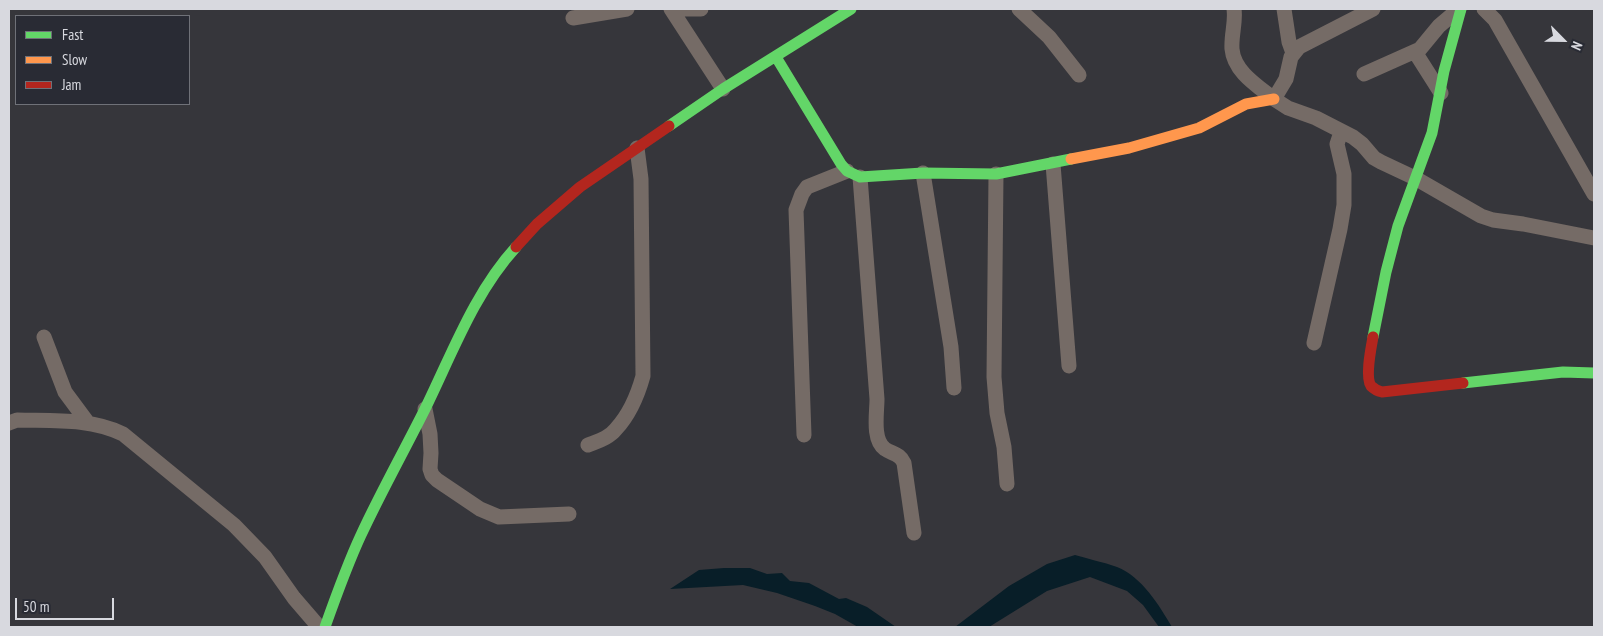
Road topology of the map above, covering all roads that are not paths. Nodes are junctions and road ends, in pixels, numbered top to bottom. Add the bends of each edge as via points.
1 (627, 9) edge
2 (672, 9) edge
3 (701, 9) edge
4 (851, 9) edge
5 (1019, 9) edge
6 (1234, 9) edge
7 (1284, 9) edge
8 (1374, 9) edge
9 (1460, 9) edge
10 (1484, 9) edge
11 (836, 13) edge
12 (573, 18) dead end
13 (1416, 52) junction
14 (1293, 53) junction
15 (776, 57) junction
16 (1364, 74) dead end
17 (1078, 75) dead end
18 (723, 89) junction
19 (1441, 93) junction
20 (1274, 99) junction
21 (1341, 132) junction
22 (637, 148) junction
23 (1053, 164) junction
24 (923, 173) junction
25 (853, 174) junction
26 (996, 174) junction
27 (1416, 178) junction
28 (1594, 194) edge
29 (1594, 238) edge
30 (44, 337) dead end
31 (1314, 343) dead end
32 (1069, 366) dead end
33 (1594, 372) edge
34 (954, 388) dead end
35 (425, 409) junction
36 (11, 417) edge
37 (88, 423) junction
38 (804, 435) dead end
39 (588, 445) dead end
40 (1007, 484) dead end
41 (569, 514) dead end
42 (914, 532) dead end
43 (319, 627) edge
44 (325, 627) edge

1 - 12 street
2 - 3 street
2 - 18 street
4 - 11 street
5 - 17 street via 1049,37
6 - 20 street via 1232,49 1235,60 1247,77
7 - 14 street
8 - 14 street
9 - 13 street via 1439,26
9 - 19 street
10 - 28 street via 1495,20
11 - 15 street
13 - 16 street
13 - 19 street
14 - 20 street via 1286,79
15 - 18 street
15 - 25 street via 841,164
18 - 22 street
19 - 27 street via 1430,143
20 - 21 street
20 - 23 street via 1246,104 1199,128 1129,148
21 - 27 street via 1353,137 1381,162
21 - 31 street via 1337,144 1344,174 1344,205
22 - 35 street via 580,187 537,224 513,250 477,302
22 - 39 street via 641,179 643,376 639,390 616,430
23 - 26 street
23 - 32 street
24 - 25 street
24 - 26 street
24 - 34 street via 951,347
25 - 38 street via 807,187 796,210
25 - 42 street via 877,399 878,436 883,448 899,455 904,463
26 - 40 street via 994,377
27 - 29 street via 1486,218
27 - 33 street via 1402,214 1382,293 1368,375 1372,386 1382,392 1563,372
30 - 37 street via 65,392
35 - 41 street via 431,443 430,469 432,475 450,490 499,517
35 - 44 street via 361,536
36 - 37 street
37 - 43 street via 108,427 133,441 234,525 265,557

